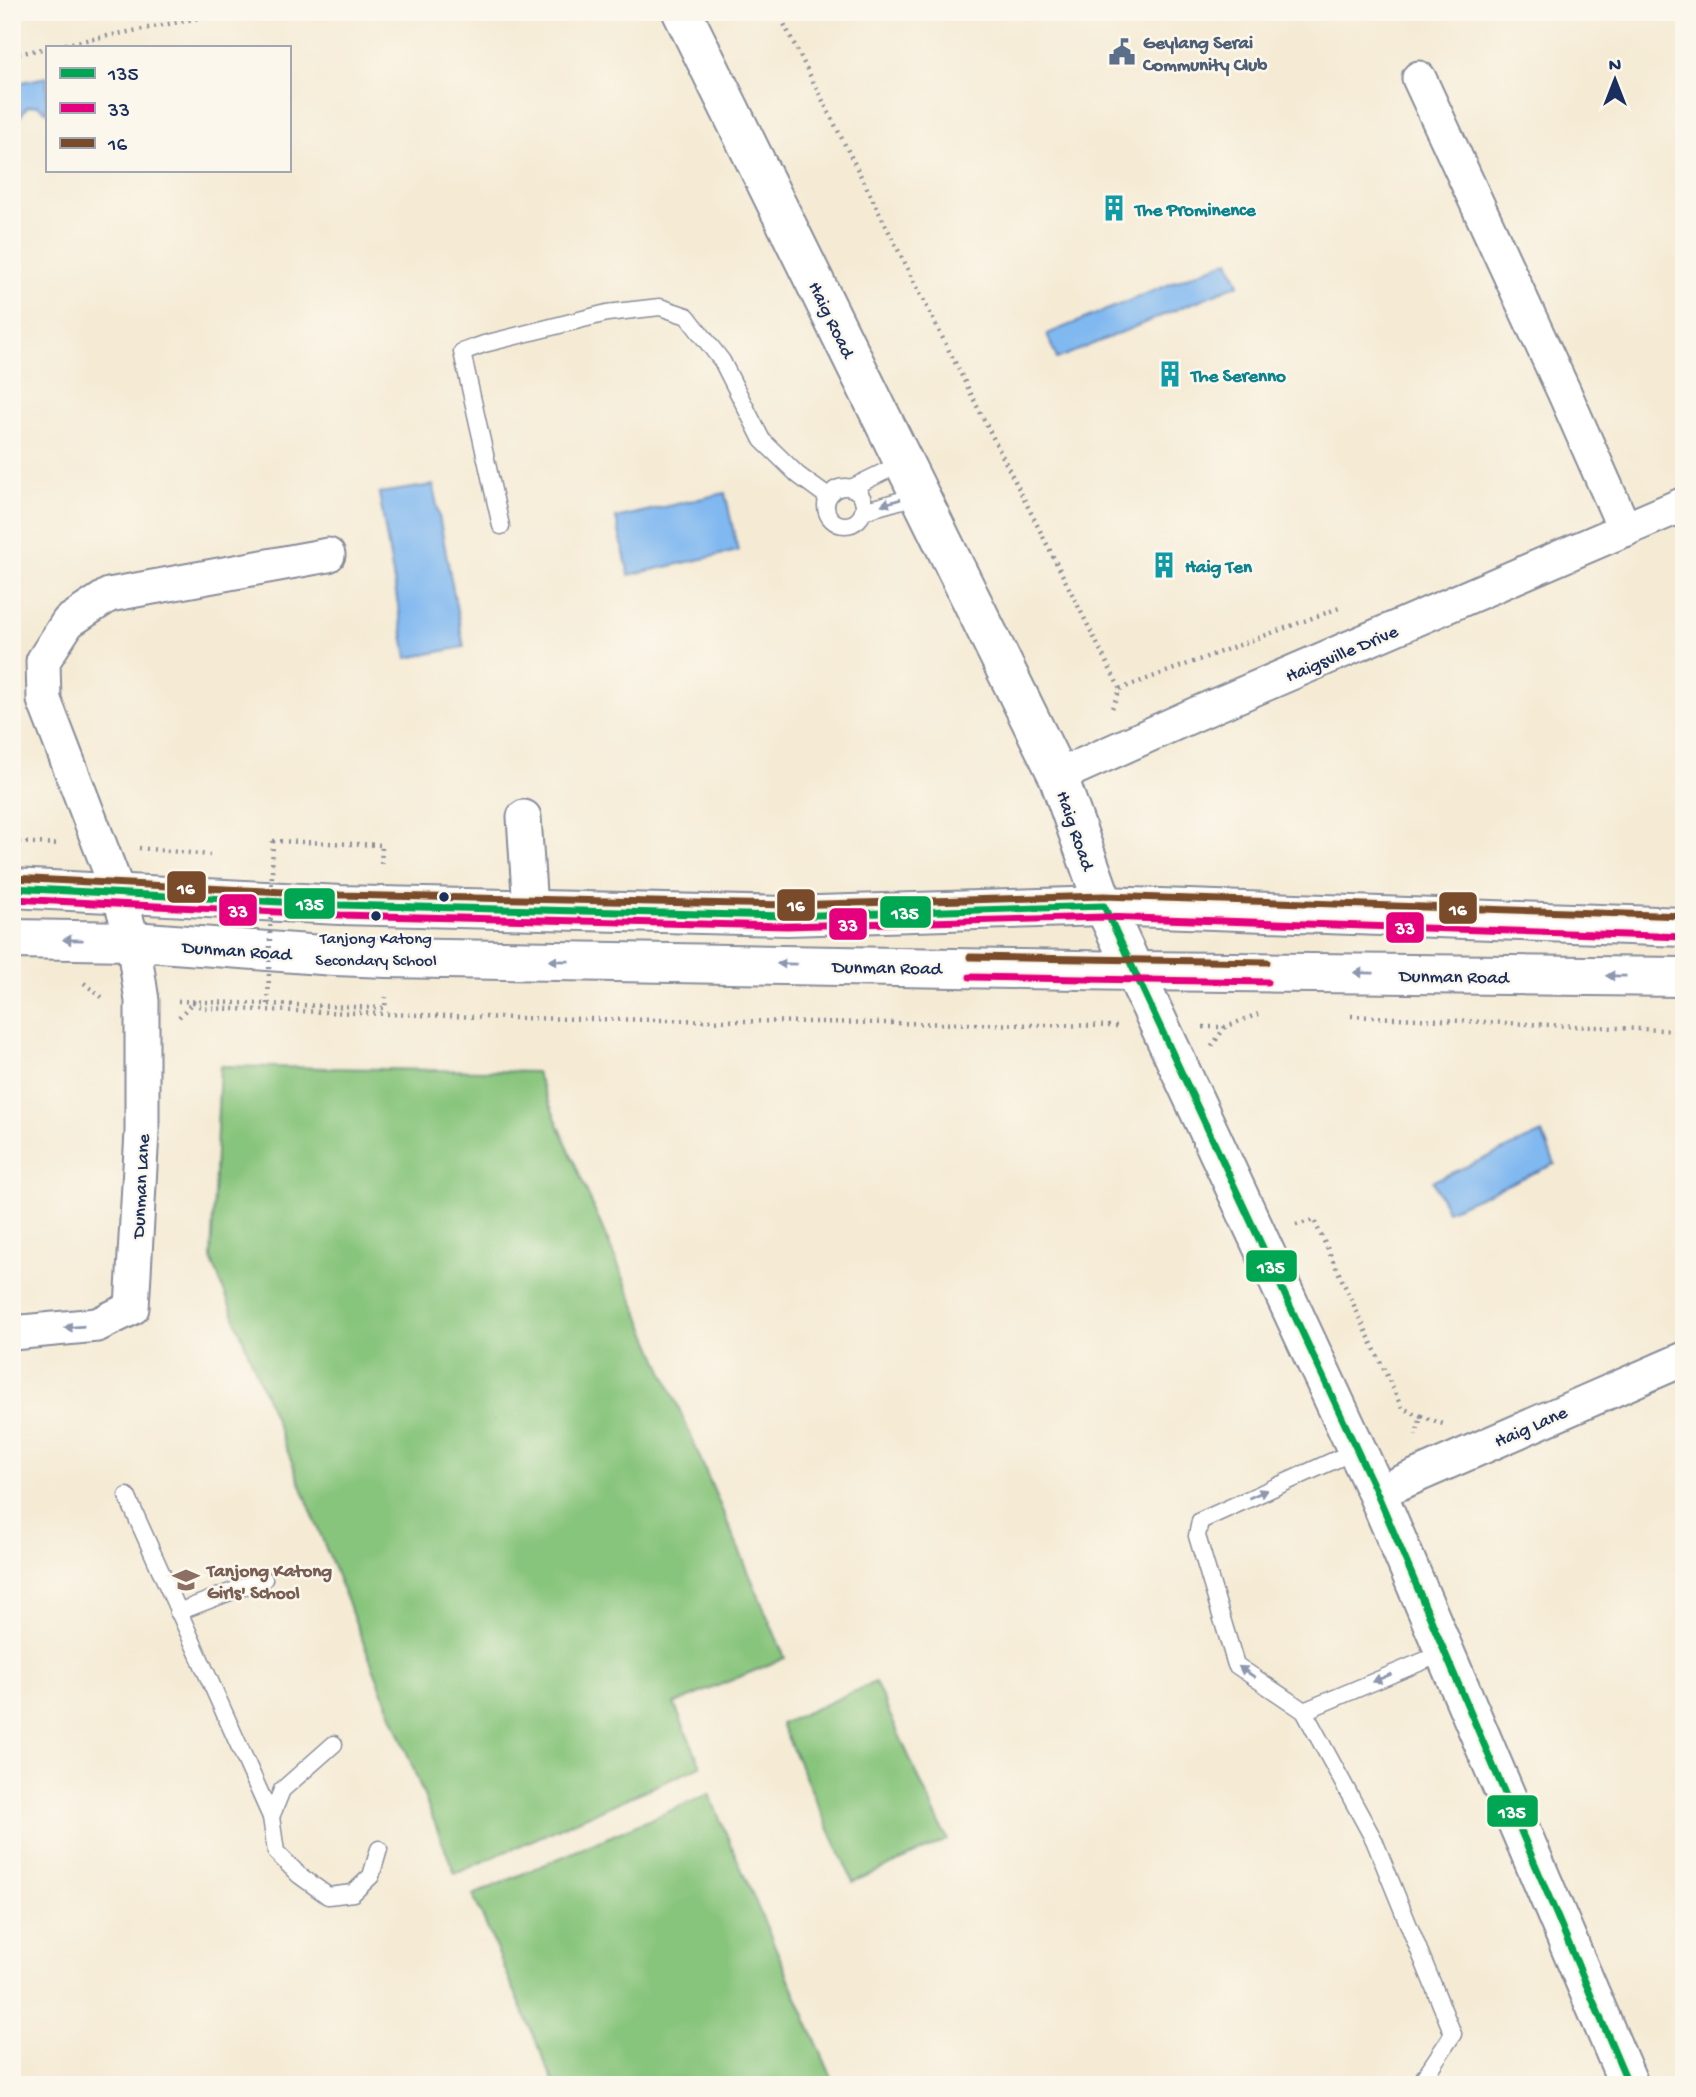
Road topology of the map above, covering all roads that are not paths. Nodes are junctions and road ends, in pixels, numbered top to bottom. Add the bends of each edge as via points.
1 (682, 12) edge
2 (1419, 78) dead end
3 (912, 478) junction
4 (851, 488) junction
5 (828, 497) junction
6 (1684, 504) edge
7 (863, 510) junction
8 (501, 526) dead end
9 (1625, 530) junction
10 (328, 555) dead end
11 (1075, 769) junction
12 (524, 817) dead end
13 (12, 888) edge
14 (118, 892) junction
15 (1104, 906) junction
16 (530, 909) junction
17 (1684, 927) edge
18 (12, 939) edge
19 (133, 941) junction
20 (1133, 971) junction
21 (1684, 977) edge
22 (12, 1332) edge
23 (1684, 1359) edge
24 (1357, 1450) junction
25 (1390, 1487) junction
26 (127, 1496) dead end
27 (264, 1579) dead end
28 (178, 1612) junction
29 (1445, 1652) junction
30 (1304, 1711) junction
31 (334, 1744) dead end
32 (271, 1817) junction
33 (379, 1849) dead end
34 (1419, 2085) edge
35 (1629, 2085) edge

1 - 3 street, Haig Road
2 - 9 street
3 - 4 lane
3 -> 7 lane
3 - 11 street, Haig Road
4 - 5 lane via 834,490
4 - 7 lane via 859,493
5 - 7 lane via 828,514 842,525 859,519
5 - 8 lane via 762,440 722,361 687,316 660,307 607,313 461,352
6 - 9 street, Haigsville Drive
9 - 11 street, Haigsville Drive
10 - 14 street via 109,595 68,622 43,660 44,700
11 - 15 street, Haig Road
12 - 16 street
13 - 14 street
14 - 16 street via 340,905
14 - 19 street
15 - 16 street via 787,916
15 - 17 street
15 - 20 street, Haig Road
19 -> 18 street, Dunman Road
20 -> 19 street, Dunman Road via 335,957
19 -> 22 street, Dunman Lane via 142,1000 142,1132 132,1308 97,1325
21 -> 20 street, Dunman Road
20 - 24 street, Haig Road
23 - 25 street, Haig Lane
24 - 25 street, Haig Road
30 -> 24 lane via 1236,1665 1197,1536 1200,1521
25 - 29 street, Haig Road
26 - 28 lane
27 - 28 lane
28 - 32 lane
29 -> 30 lane
29 - 35 street, Haig Road
30 - 34 lane via 1374,1840 1452,2034
31 - 32 lane via 282,1790
32 - 33 lane via 275,1852 328,1896 353,1893 371,1876

